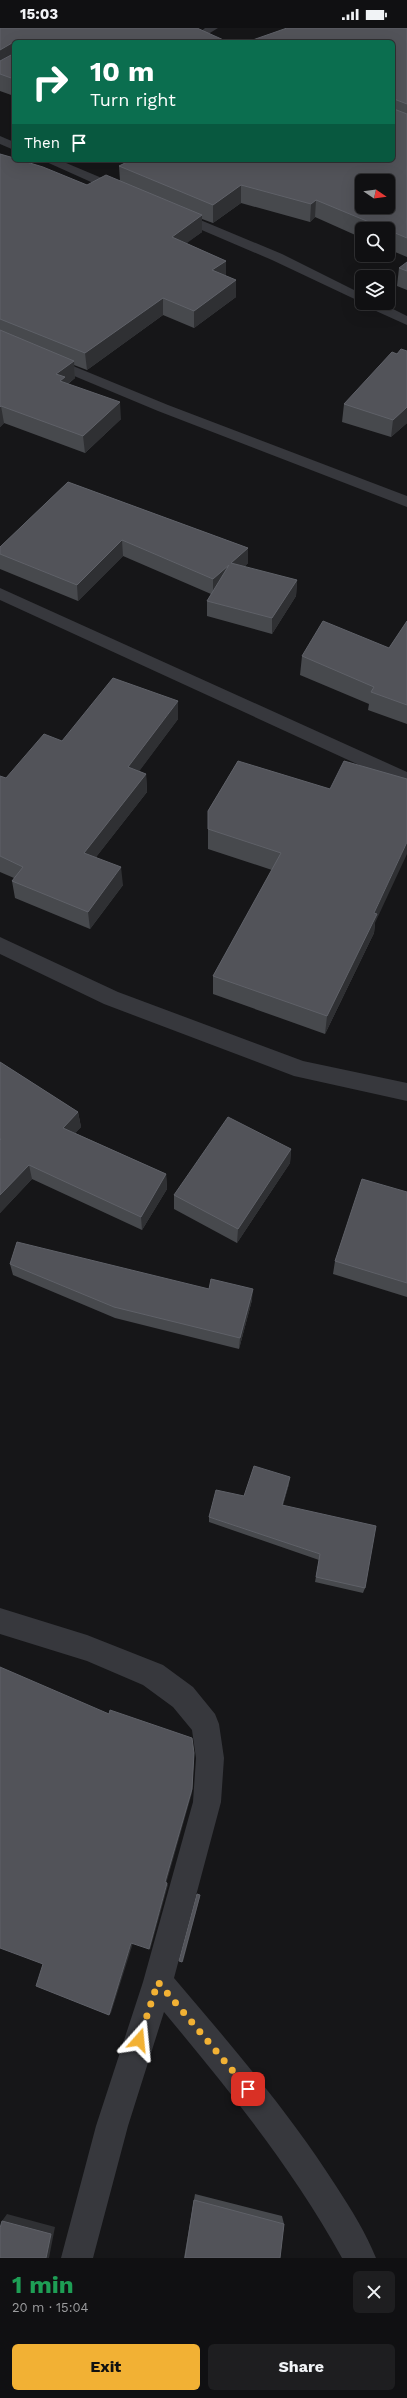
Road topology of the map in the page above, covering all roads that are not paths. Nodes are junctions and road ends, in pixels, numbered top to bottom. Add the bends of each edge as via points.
1 (205, 30) edge
2 (217, 39) edge
3 (0, 140) edge
4 (12, 145) edge
5 (53, 162) edge
6 (134, 196) edge
7 (163, 208) edge
8 (355, 296) edge
9 (384, 310) edge
10 (407, 321) edge
11 (0, 340) edge
12 (407, 502) edge
13 (0, 592) edge
14 (407, 780) edge
15 (0, 945) edge
16 (407, 1092) edge
17 (0, 1621) edge
18 (158, 1982) junction
19 (77, 2258) edge
20 (360, 2258) edge

1 - 2 street
3 - 4 street
5 - 6 street
7 - 8 street via 277,257
9 - 10 street
11 - 12 street via 163,408
13 - 14 street
15 - 16 street via 111,998 302,1070
17 - 18 street via 87,1648 153,1675 183,1697 205,1724 210,1758 207,1802
18 - 19 street via 112,2126
18 - 20 street via 258,2101 316,2183

